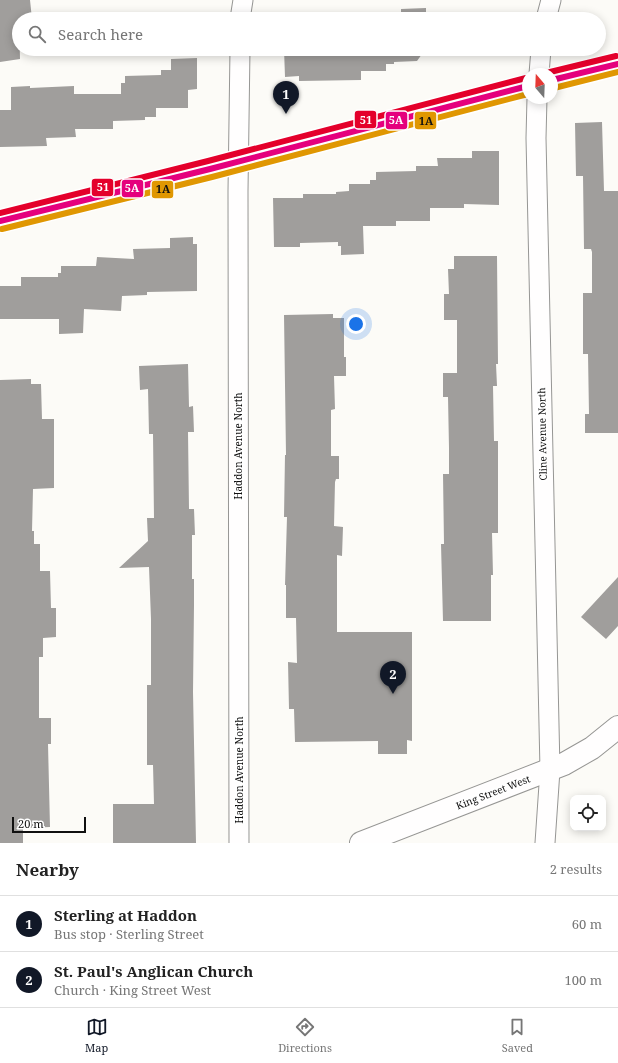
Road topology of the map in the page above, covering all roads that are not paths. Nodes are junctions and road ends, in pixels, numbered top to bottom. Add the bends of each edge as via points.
1 (243, 0) edge
2 (551, 0) edge
3 (241, 12) edge
4 (548, 12) edge
5 (240, 56) edge
6 (541, 56) edge
7 (618, 64) edge
8 (540, 68) edge
9 (558, 79) edge
10 (522, 88) edge
11 (537, 104) edge
12 (238, 161) junction
13 (0, 221) edge
14 (618, 727) edge
15 (550, 770) junction
16 (239, 843) edge
17 (361, 843) edge
18 (545, 843) edge

1 - 3 street
2 - 4 street
5 - 12 street, Haddon Avenue North
6 - 8 street
7 - 9 street
10 - 12 street
11 - 15 street, Cline Avenue North
12 - 13 street
12 - 16 street, Haddon Avenue North
14 - 15 street, King Street West via 592,748
15 - 17 street, King Street West
15 - 18 street, Cline Avenue North

